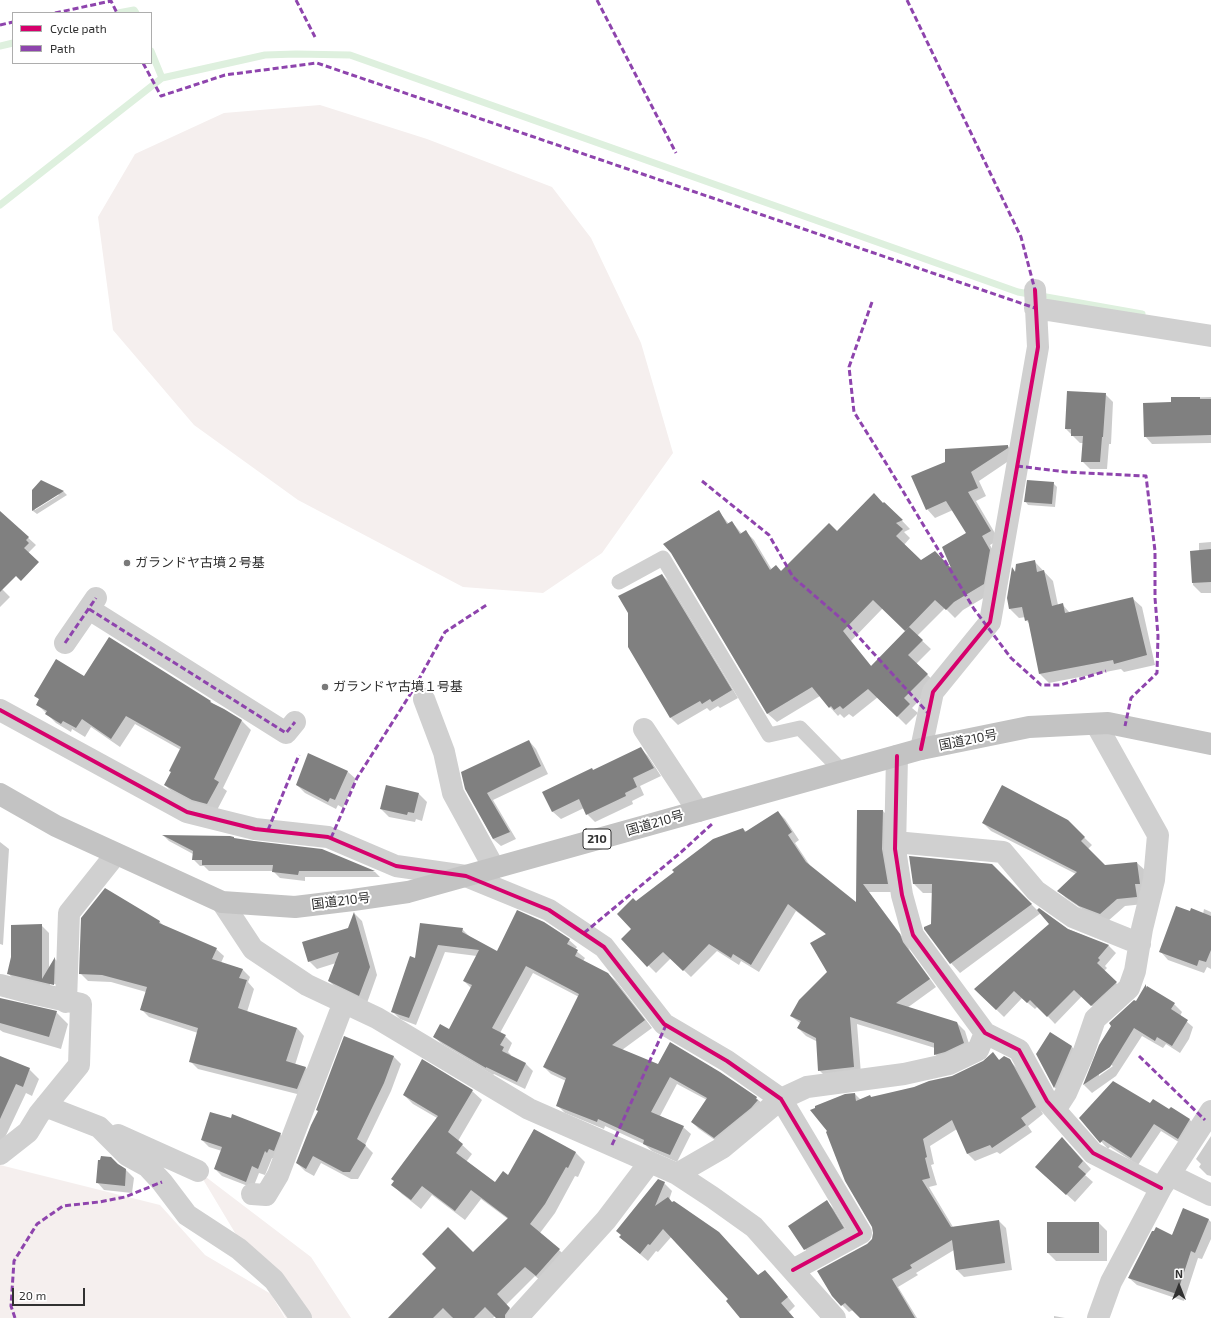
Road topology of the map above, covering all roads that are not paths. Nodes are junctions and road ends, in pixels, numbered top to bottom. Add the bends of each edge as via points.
1 (1211, 336) edge
2 (619, 582) dead end
3 (65, 643) dead end
4 (424, 699) dead end
5 (0, 710) edge
6 (295, 722) dead end
7 (1096, 724) junction
8 (644, 729) dead end
9 (1211, 744) edge
10 (921, 749) junction
11 (897, 756) junction
12 (842, 771) junction
13 (0, 794) edge
14 (698, 811) junction
15 (895, 842) junction
16 (116, 854) junction
17 (494, 868) junction
18 (466, 876) junction
19 (222, 902) junction
20 (1140, 944) junction
21 (0, 985) edge
22 (66, 1002) junction
23 (344, 1002) junction
24 (986, 1033) junction
25 (781, 1099) junction
26 (45, 1106) junction
27 (1055, 1110) junction
28 (1211, 1111) edge
29 (99, 1127) junction
30 (0, 1154) edge
31 (650, 1162) junction
32 (198, 1170) dead end
33 (677, 1174) junction
34 (1166, 1182) junction
35 (252, 1194) dead end
36 (1211, 1195) edge
37 (793, 1270) junction
38 (301, 1318) edge
39 (517, 1318) edge
40 (835, 1318) edge
41 (1098, 1318) edge

1 - 10 street via 1035,299 1038,347 990,622 933,692
2 - 12 lane via 663,558 768,735 800,728
3 - 6 street via 92,604 286,733
4 - 17 street via 444,752 453,793
5 - 18 street via 187,812 256,829 328,837 396,866
7 - 9 highway, 国道210号 / 210 via 1108,723
7 - 10 highway, 国道210号 / 210 via 1029,727
7 - 20 street via 1158,834 1154,880
8 - 14 street
10 - 11 highway, 国道210号 / 210
11 - 12 highway, 国道210号 / 210
11 - 15 street
12 - 14 highway, 国道210号 / 210
13 - 16 highway, 国道210号 / 210 via 56,826
14 - 17 highway, 国道210号 / 210
15 - 20 street via 1002,852 1036,891 1073,917
15 - 24 street via 902,896 914,935
16 - 19 highway, 国道210号 / 210
16 - 22 street via 69,913
17 - 18 highway, 国道210号 / 210
18 - 19 highway, 国道210号 / 210 via 408,892 295,907
18 - 25 street via 549,910 604,947 664,1024 727,1061
19 - 23 street via 254,949 307,985
20 - 27 street via 1129,988 1095,1019 1066,1093
21 - 22 street
22 - 26 street via 80,1004 80,1065
23 - 31 street via 377,1018 529,1109
23 - 35 street via 278,1175 266,1195
24 - 25 street via 978,1050 949,1064 904,1074 807,1087
24 - 27 street via 1019,1050 1046,1101
25 - 33 street via 722,1148
25 - 37 street via 861,1233
26 - 29 street
26 - 30 street via 28,1132
27 - 34 street via 1093,1153
28 - 34 street
29 - 32 street
29 - 38 street via 127,1155 147,1166 187,1215 239,1249 274,1280
31 - 33 street
31 - 39 street via 606,1220
33 - 37 street via 754,1227
34 - 36 street
34 - 41 street via 1111,1282
37 - 40 street

